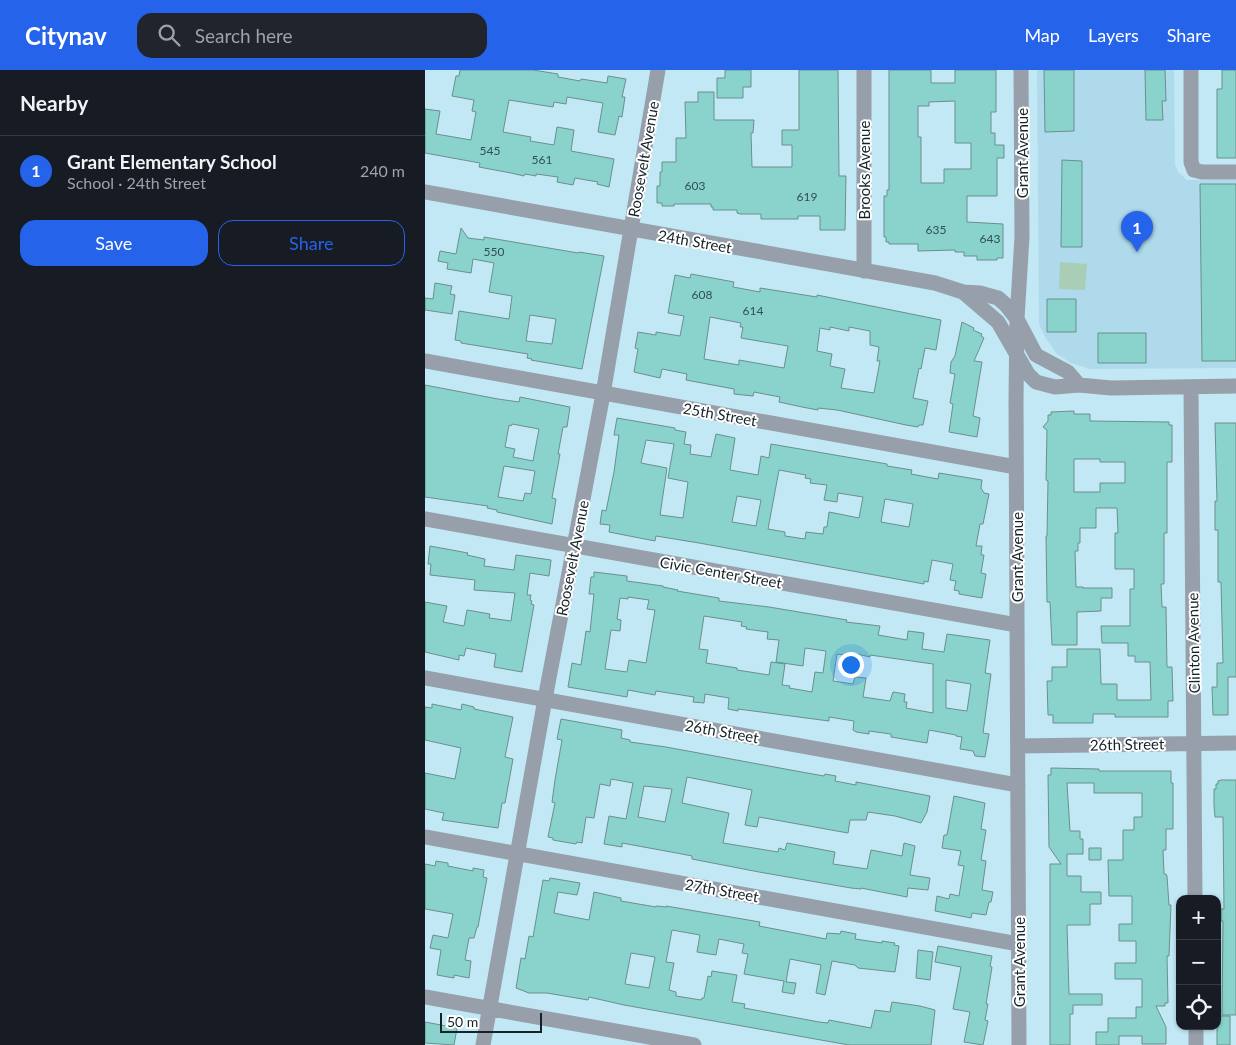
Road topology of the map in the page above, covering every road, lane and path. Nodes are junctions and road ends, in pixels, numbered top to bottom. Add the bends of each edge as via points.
1 (658, 70) edge
2 (864, 70) edge
3 (1021, 70) edge
4 (1191, 70) edge
5 (1236, 172) edge
6 (425, 192) edge
7 (631, 230) junction
8 (864, 271) junction
9 (963, 292) junction
10 (1017, 319) junction
11 (1016, 354) junction
12 (425, 361) edge
13 (1079, 385) junction
14 (1236, 386) edge
15 (1191, 387) junction
16 (603, 394) junction
17 (1016, 466) junction
18 (425, 519) edge
19 (575, 546) junction
20 (1017, 625) junction
21 (425, 678) edge
22 (545, 699) junction
23 (1195, 743) junction
24 (1236, 743) edge
25 (1018, 746) junction
26 (1018, 784) junction
27 (425, 837) edge
28 (517, 854) junction
29 (1195, 895) edge
30 (1019, 944) junction
31 (425, 997) edge
32 (489, 1009) junction
33 (1196, 1030) edge
34 (483, 1045) edge
35 (694, 1045) edge
36 (1019, 1045) edge
37 (1196, 1045) edge

1 - 7 street, Roosevelt Avenue
2 - 8 street, Brooks Avenue
3 - 10 street, Grant Avenue via 1022,237
4 - 5 street via 1191,162 1194,170
6 - 7 street, 24th Street
7 - 8 street, 24th Street
7 - 16 street, Roosevelt Avenue
8 - 9 street, 24th Street via 935,283
9 - 10 street, 24th Street via 998,298
9 - 11 street, 24th Street via 998,322
10 - 11 street, Grant Avenue
10 - 13 street via 1036,355 1068,372
11 - 13 street via 1036,382 1055,387
11 - 17 street, Grant Avenue
12 - 16 street, 25th Street
13 - 15 street
14 - 15 street
15 - 23 street, Clinton Avenue
16 - 17 street, 25th Street
16 - 19 street, Roosevelt Avenue
17 - 20 street, Grant Avenue
18 - 19 street, Civic Center Street
19 - 20 street, Civic Center Street
19 - 22 street, Roosevelt Avenue
20 - 25 street, Grant Avenue
21 - 22 street, 26th Street
22 - 26 street, 26th Street
22 - 28 street, Roosevelt Avenue
23 - 24 street, 26th Street
23 - 25 street, 26th Street
23 - 29 street, Clinton Avenue
25 - 26 street, Grant Avenue
26 - 30 street, Grant Avenue
27 - 28 street, 27th Street
28 - 30 street, 27th Street
28 - 32 street, Roosevelt Avenue
30 - 36 street, Grant Avenue
31 - 32 street
32 - 34 street, Roosevelt Avenue
32 - 35 street
33 - 37 street

